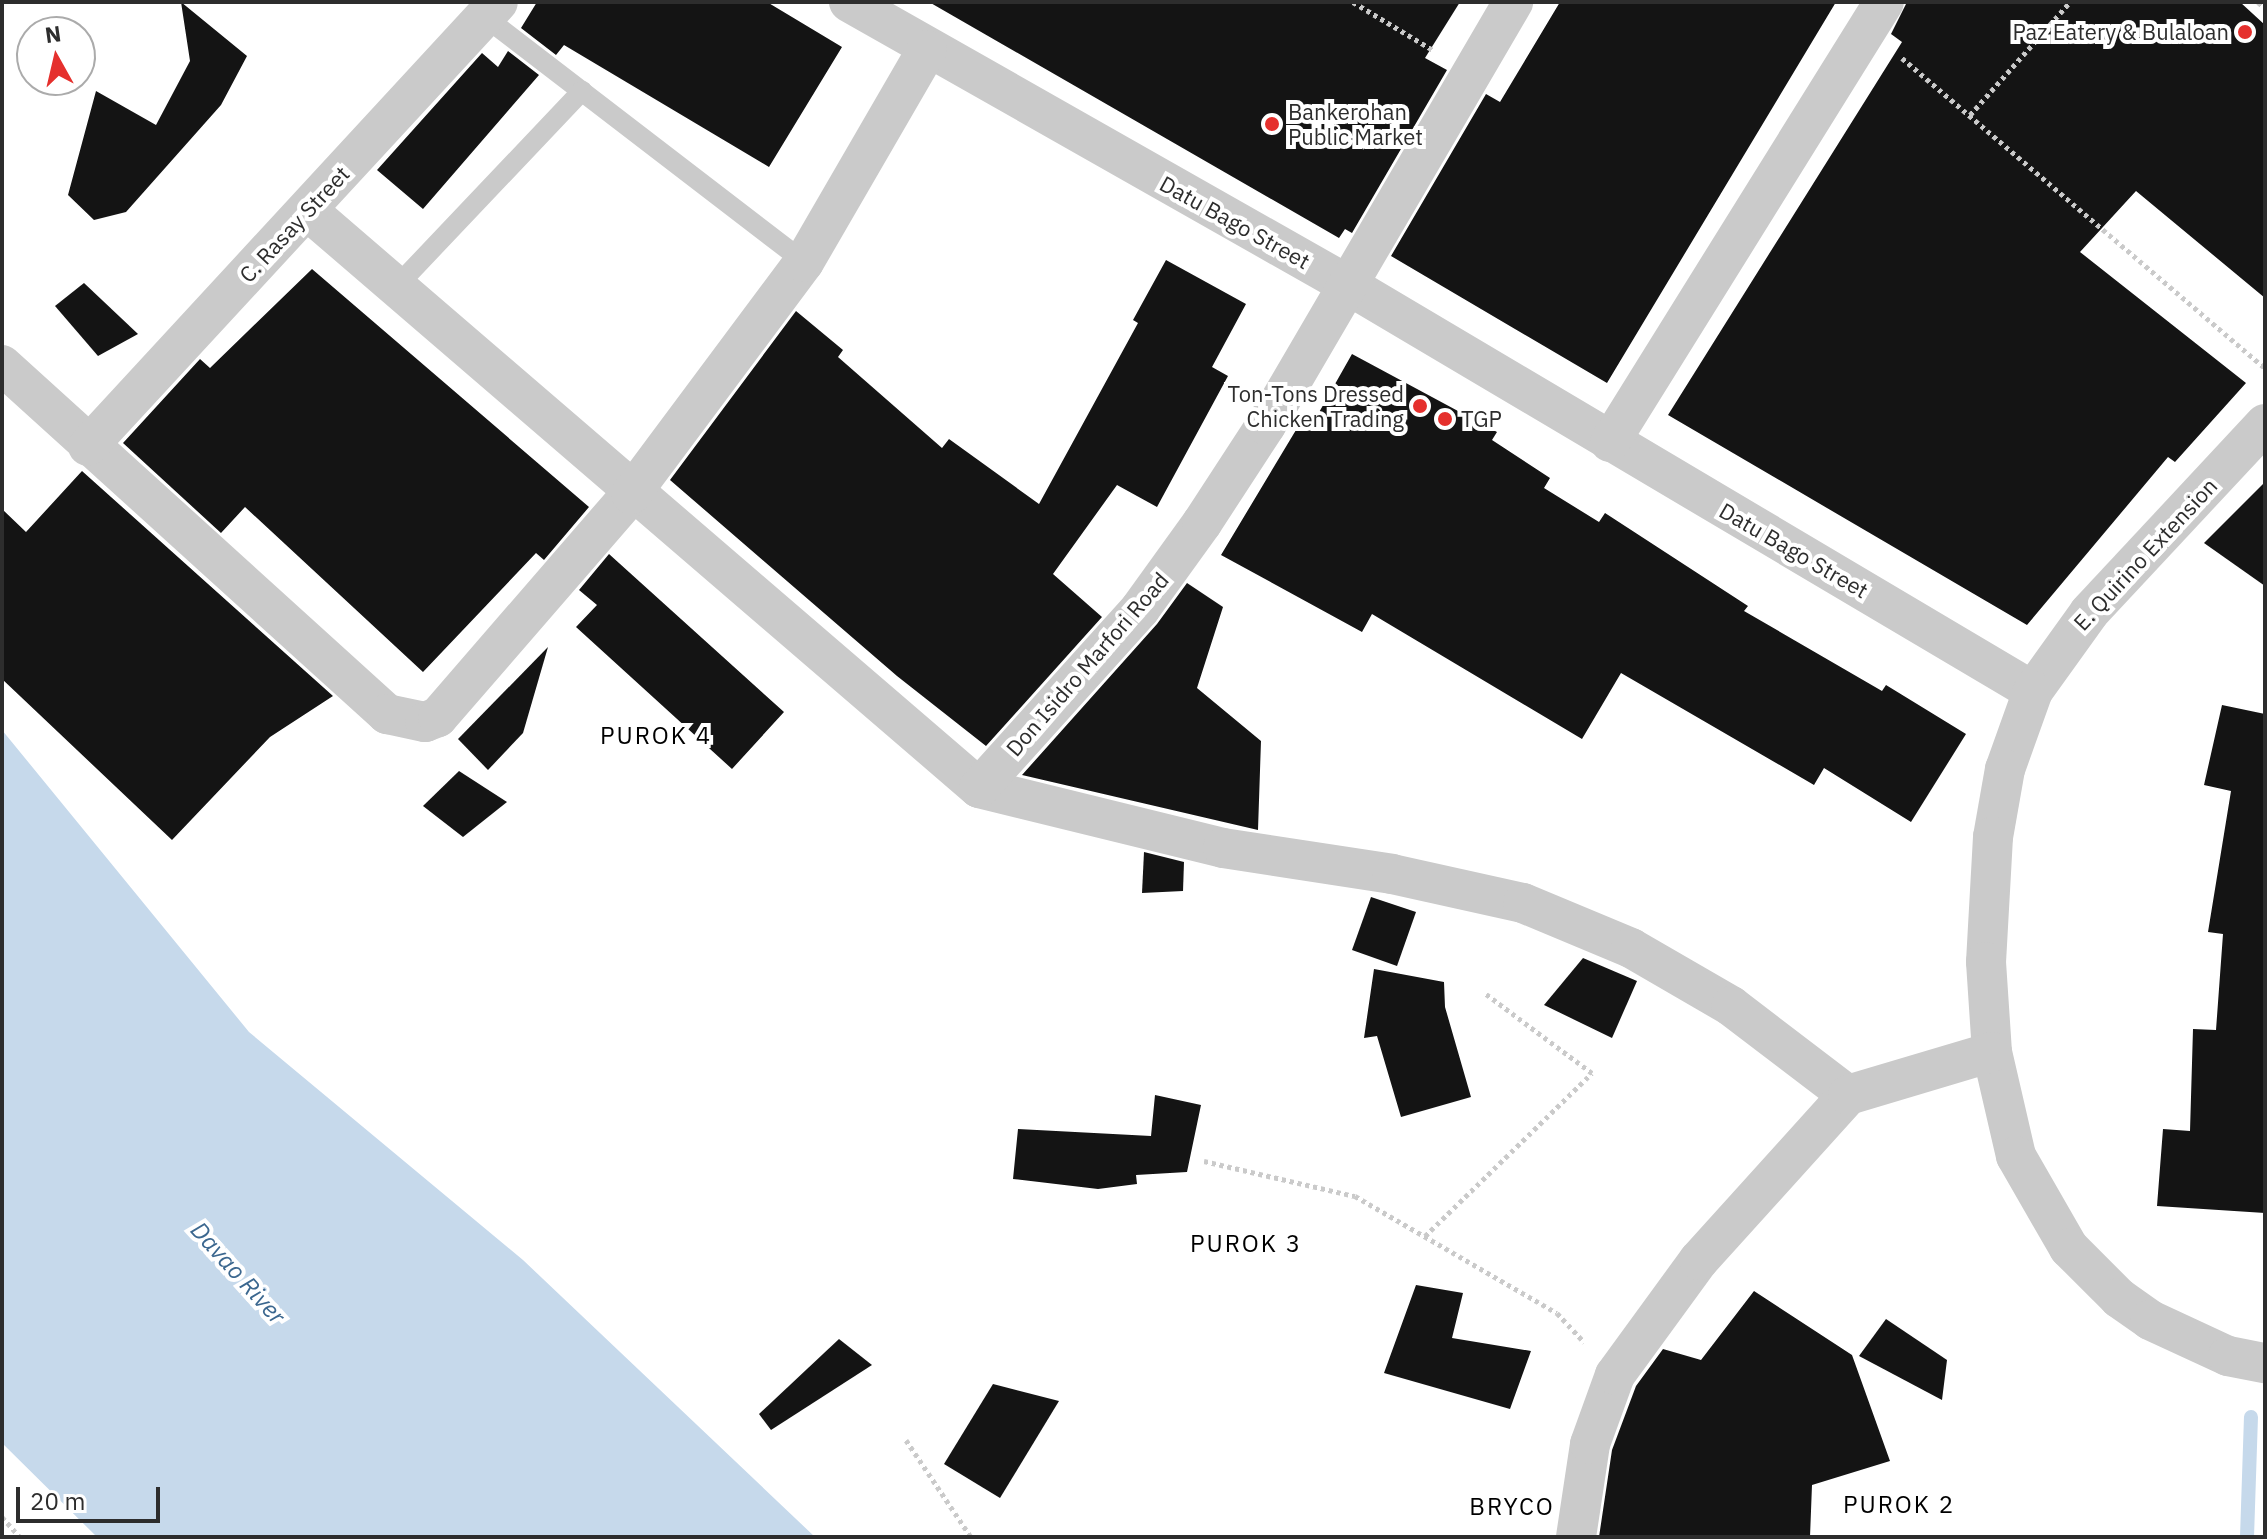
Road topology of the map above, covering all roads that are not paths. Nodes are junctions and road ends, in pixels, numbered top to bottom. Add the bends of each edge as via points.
1 (849, 2) edge
2 (1513, 2) edge
3 (492, 10) edge
4 (1876, 16) edge
5 (927, 50) junction
6 (582, 91) junction
7 (307, 210) junction
8 (804, 262) junction
9 (1348, 285) junction
10 (395, 288) junction
11 (2, 365) edge
12 (2265, 424) edge
13 (1610, 442) junction
14 (88, 446) junction
15 (631, 494) junction
16 (2033, 691) junction
17 (979, 788) junction
18 (1992, 1052) junction
19 (1848, 1095) junction
20 (2265, 1363) edge
21 (1576, 1537) edge

1 - 5 street, Datu Bago Street
2 - 9 street, Don Isidro Marfori Road
3 - 6 lane
3 - 7 street, C. Rasay Street
4 - 13 street
5 - 8 street
5 - 9 street, Datu Bago Street
6 - 8 lane
6 - 10 lane
7 - 10 street
7 - 14 street, C. Rasay Street
8 - 15 street
9 - 13 street, Datu Bago Street
9 - 17 street, Don Isidro Marfori Road via 1266,425 1140,609
10 - 15 street
11 - 14 street
12 - 16 street, E. Quirino Extension via 2089,613
13 - 16 street, Datu Bago Street
14 - 15 street via 387,714 412,723 438,717
15 - 17 street
16 - 18 street via 2005,769 1993,837 1986,962
17 - 19 street via 1223,848 1392,874 1523,903 1631,948 1731,1006
18 - 19 street
18 - 20 street via 2016,1156 2069,1248 2119,1298 2150,1320 2183,1339
19 - 21 street via 1699,1260 1615,1375 1590,1444

